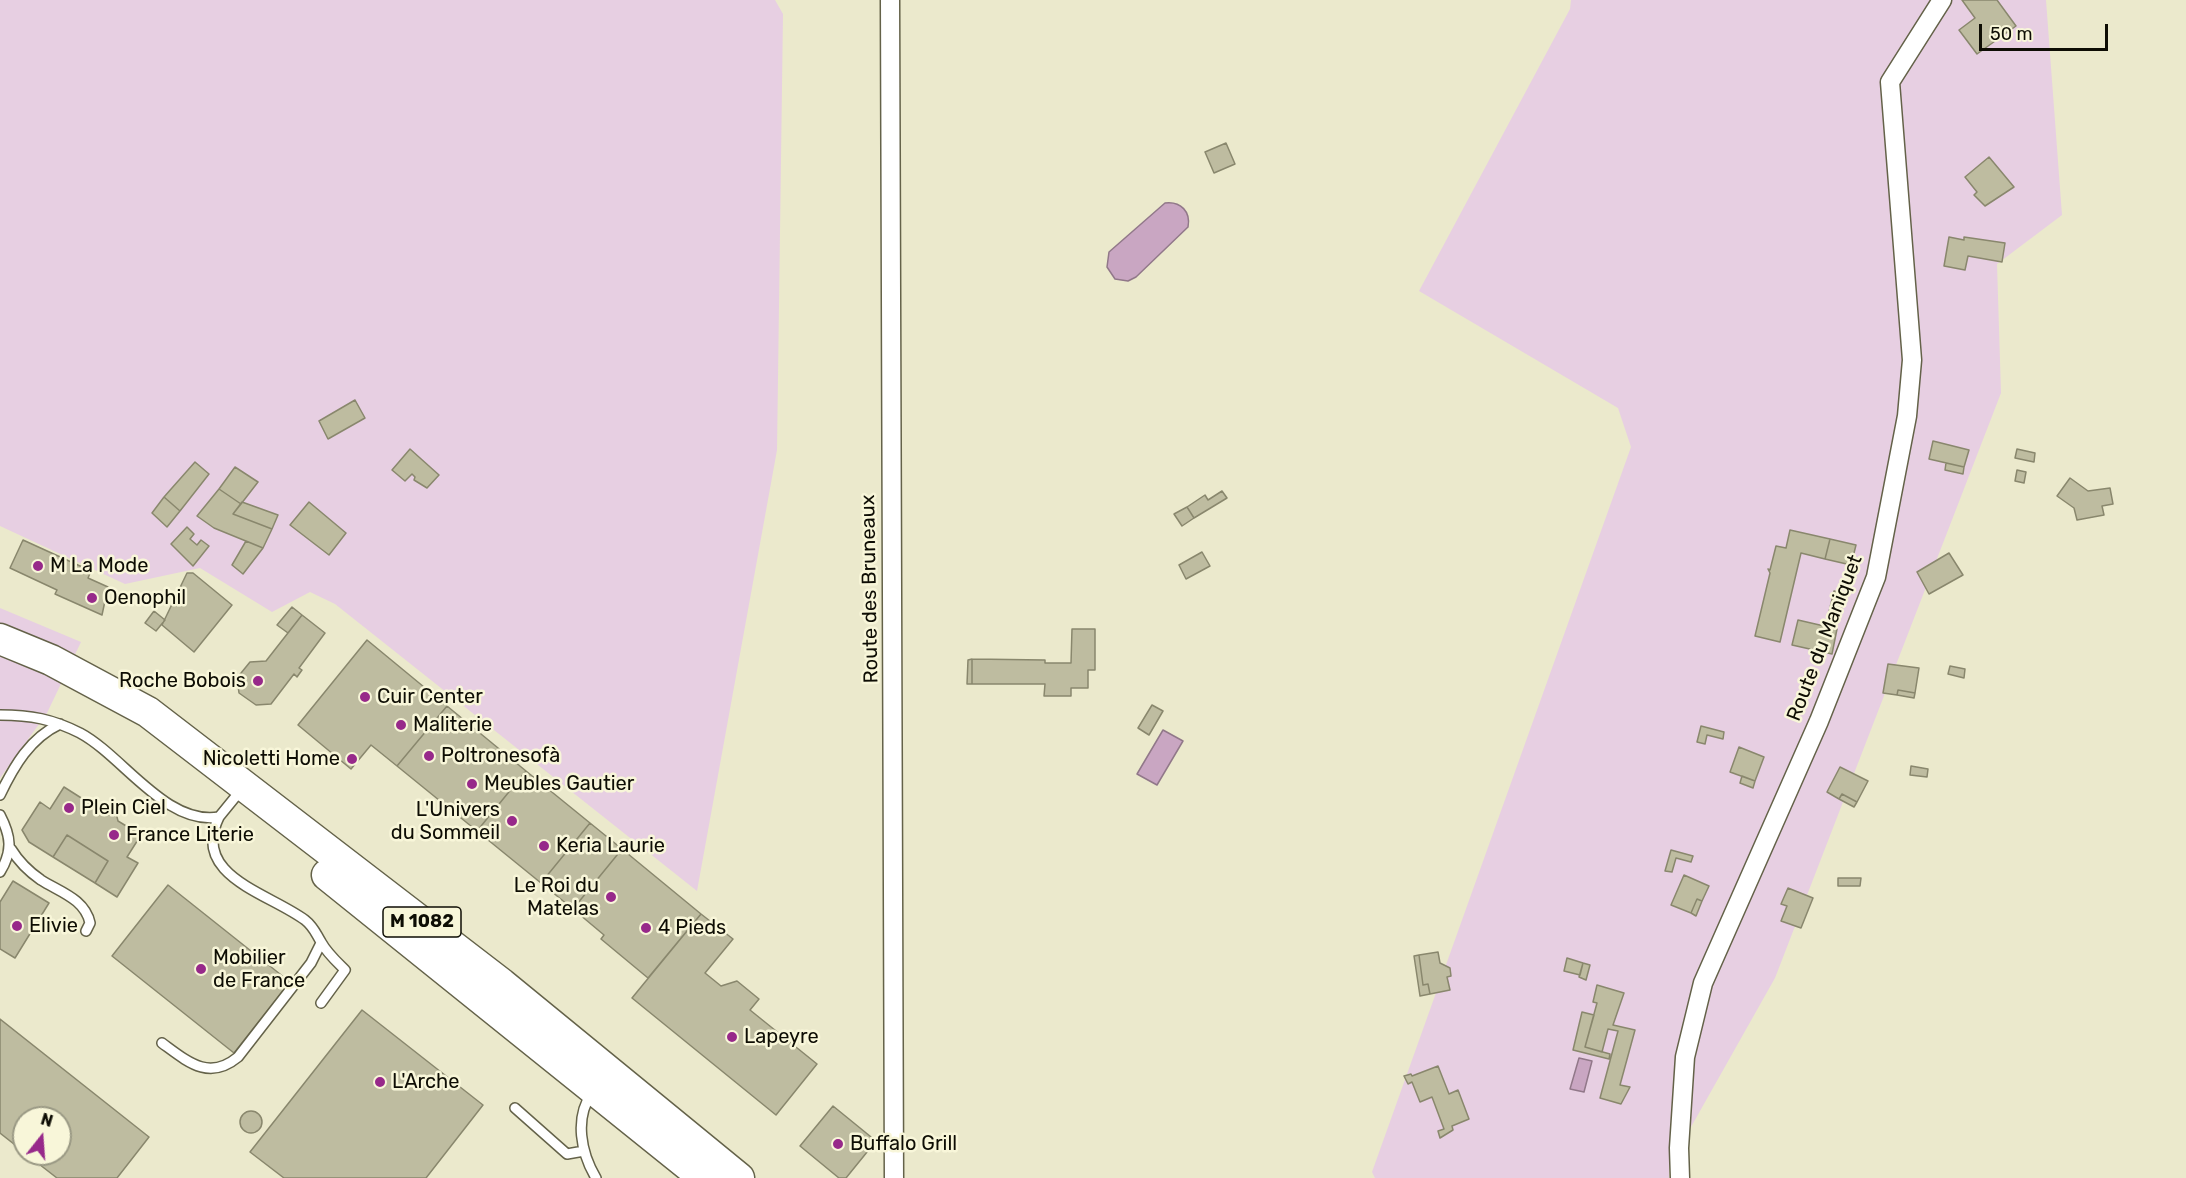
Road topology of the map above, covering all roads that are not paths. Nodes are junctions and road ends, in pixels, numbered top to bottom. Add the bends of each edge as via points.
1 (890, 0) edge
2 (1942, 0) edge
3 (0, 639) edge
4 (0, 715) edge
5 (60, 724) junction
6 (0, 795) edge
7 (232, 801) junction
8 (0, 815) edge
9 (11, 849) junction
10 (0, 872) edge
11 (86, 931) dead end
12 (321, 943) junction
13 (321, 1003) dead end
14 (162, 1043) dead end
15 (594, 1090) junction
16 (515, 1107) dead end
17 (584, 1151) junction
18 (596, 1178) edge
19 (704, 1178) edge
20 (739, 1178) edge
21 (894, 1178) edge
22 (1680, 1178) edge

1 - 21 street, Route des Bruneaux
2 - 22 street, Route du Maniquet via 1890,82 1911,360 1907,416 1876,577 1819,721 1703,983 1685,1057
3 - 7 main road, M 1082 via 51,660 92,684
4 - 5 lane via 34,715
5 - 6 lane via 43,732 31,744
5 - 7 lane via 82,735 173,808 200,819
7 - 12 lane via 213,830 211,847 219,864 304,920 314,928
7 - 15 main road, M 1082
7 - 20 main road, M 1082 via 502,984
8 - 9 lane
9 - 10 lane
9 - 11 lane via 19,862 40,879 82,906 90,923
12 - 13 lane via 345,970
12 - 14 lane via 304,972 226,1067 209,1069 190,1064
15 - 17 lane via 583,1112
15 - 19 main road, M 1082
16 - 17 lane via 567,1154
17 - 18 lane

